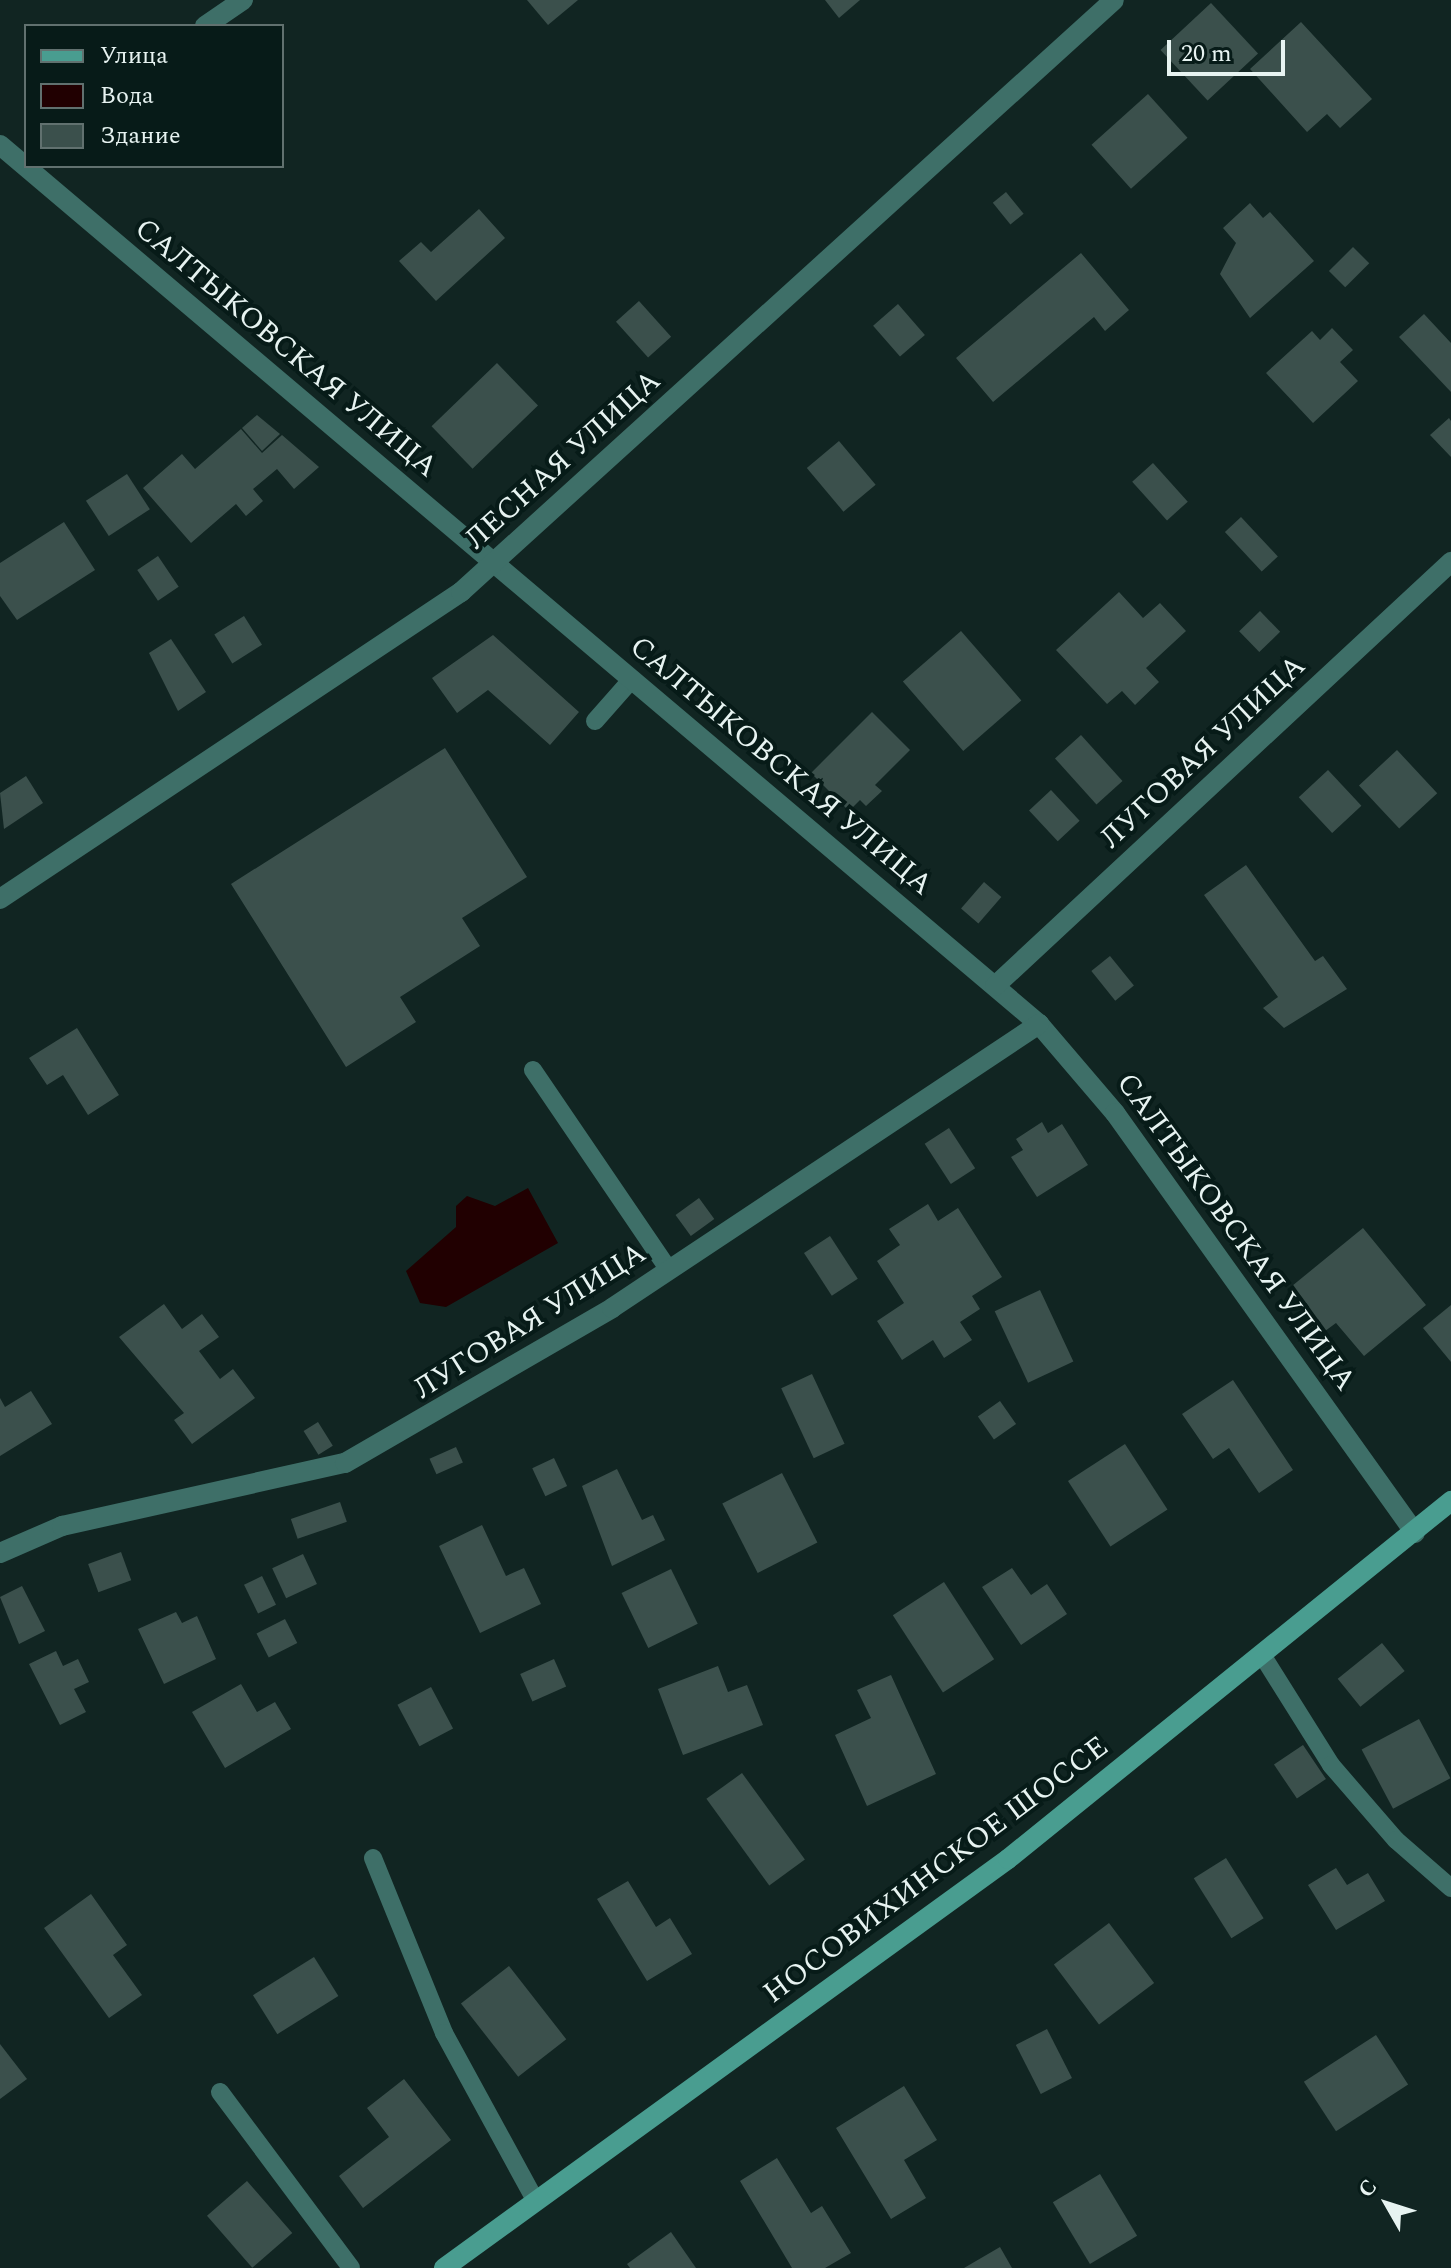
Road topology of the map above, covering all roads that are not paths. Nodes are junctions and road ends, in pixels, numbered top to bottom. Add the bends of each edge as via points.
1 (243, 0) edge
2 (1114, 0) edge
3 (208, 24) edge
4 (29, 168) edge
5 (1451, 562) edge
6 (495, 564) junction
7 (632, 679) junction
8 (595, 721) dead end
9 (0, 899) edge
10 (995, 986) junction
11 (1039, 1024) junction
12 (533, 1070) dead end
13 (669, 1270) junction
14 (1451, 1501) edge
15 (1415, 1533) junction
16 (0, 1553) edge
17 (1264, 1658) junction
18 (373, 1858) dead end
19 (1451, 1888) edge
20 (220, 2092) dead end
21 (535, 2200) junction
22 (351, 2268) edge
23 (444, 2268) edge

1 - 3 street
2 - 6 street, ЛЕСНАЯ УЛИЦА
4 - 6 street, САЛТЫКОВСКАЯ УЛИЦА
5 - 10 street, ЛУГОВАЯ УЛИЦА
6 - 7 street, САЛТЫКОВСКАЯ УЛИЦА
6 - 9 street, ЛЕСНАЯ УЛИЦА
7 - 8 lane
7 - 10 street, САЛТЫКОВСКАЯ УЛИЦА
10 - 11 street, САЛТЫКОВСКАЯ УЛИЦА
11 - 13 street, ЛУГОВАЯ УЛИЦА
11 - 15 street, САЛТЫКОВСКАЯ УЛИЦА via 1115,1113
12 - 13 lane
13 - 16 street, ЛУГОВАЯ УЛИЦА via 441,1414 345,1463 62,1526
14 - 15 main road, НОСОВИХИНСКОЕ ШОССЕ
15 - 17 main road, НОСОВИХИНСКОЕ ШОССЕ
17 - 19 lane via 1331,1765 1396,1840
17 - 21 main road, НОСОВИХИНСКОЕ ШОССЕ via 1008,1859
18 - 21 lane via 444,2033
20 - 22 lane
21 - 23 main road, НОСОВИХИНСКОЕ ШОССЕ

